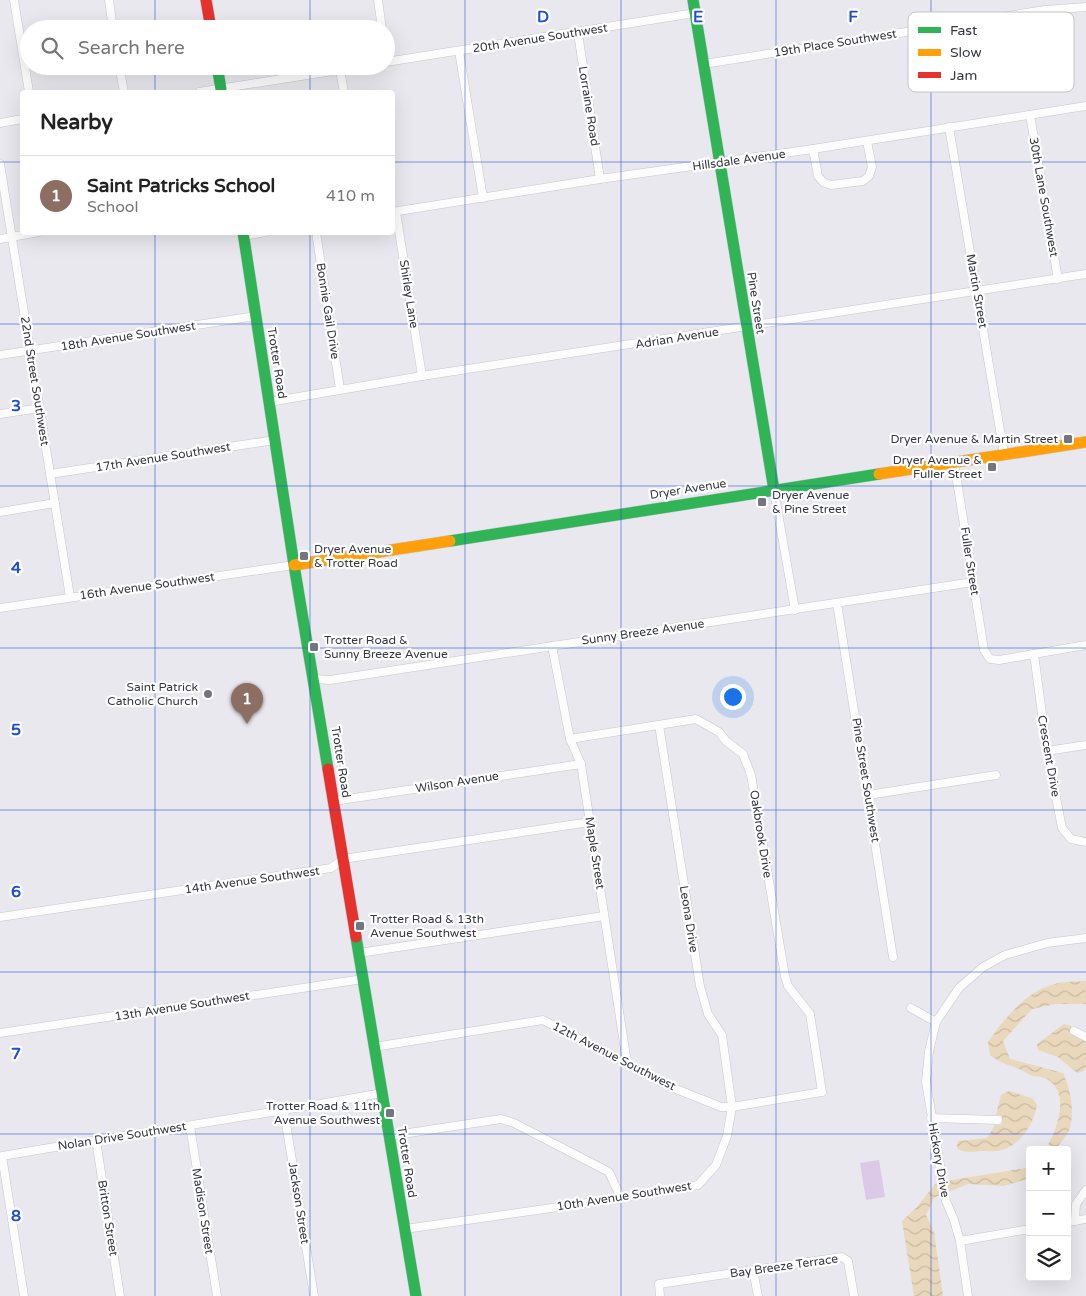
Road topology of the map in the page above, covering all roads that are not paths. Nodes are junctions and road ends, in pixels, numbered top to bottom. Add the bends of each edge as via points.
1 (14, 0) edge
2 (109, 0) edge
3 (206, 0) edge
4 (378, 0) edge
5 (692, 0) edge
6 (1086, 7) edge
7 (1032, 12) edge
8 (695, 14) junction
9 (112, 20) edge
10 (209, 20) edge
11 (381, 20) edge
12 (578, 32) junction
13 (908, 32) edge
14 (20, 37) edge
15 (459, 51) junction
16 (395, 61) edge
17 (704, 64) junction
18 (26, 75) edge
19 (121, 75) edge
20 (218, 75) edge
21 (312, 75) edge
22 (341, 75) edge
23 (29, 90) edge
24 (124, 90) edge
25 (221, 90) edge
26 (227, 90) edge
27 (344, 90) edge
28 (1086, 106) edge
29 (1030, 115) junction
30 (20, 120) edge
31 (0, 123) edge
32 (949, 127) junction
33 (867, 141) junction
34 (813, 149) junction
35 (720, 163) junction
36 (0, 164) edge
37 (600, 180) junction
38 (482, 198) junction
39 (395, 212) edge
40 (395, 218) edge
41 (23, 235) edge
42 (243, 235) edge
43 (316, 235) edge
44 (12, 237) junction
45 (0, 239) edge
46 (1086, 274) edge
47 (1058, 279) junction
48 (977, 291) junction
49 (256, 316) junction
50 (746, 327) junction
51 (30, 351) junction
52 (0, 355) edge
53 (422, 376) junction
54 (340, 389) junction
55 (269, 402) junction
56 (40, 408) junction
57 (0, 414) edge
58 (275, 440) junction
59 (1086, 442) edge
60 (1004, 454) junction
61 (954, 462) junction
62 (50, 474) junction
63 (774, 490) junction
64 (55, 503) junction
65 (0, 512) edge
66 (294, 565) junction
67 (973, 582) junction
68 (70, 598) junction
69 (837, 604) junction
70 (0, 608) edge
71 (795, 610) junction
72 (1086, 645) edge
73 (552, 646) junction
74 (1034, 654) junction
75 (313, 679) junction
76 (659, 726) junction
77 (570, 739) junction
78 (1086, 744) edge
79 (1046, 751) junction
80 (581, 764) junction
81 (996, 775) dead end
82 (868, 795) junction
83 (334, 801) junction
84 (590, 822) junction
85 (1086, 842) edge
86 (343, 859) junction
87 (604, 916) junction
88 (0, 917) edge
89 (1086, 938) edge
90 (359, 953) junction
91 (893, 957) dead end
92 (363, 979) junction
93 (911, 1008) dead end
94 (936, 1022) junction
95 (1074, 1031) dead end
96 (0, 1034) edge
97 (1086, 1037) edge
98 (374, 1047) junction
99 (627, 1063) junction
100 (382, 1093) junction
101 (732, 1107) junction
102 (284, 1111) junction
103 (932, 1118) junction
104 (998, 1120) dead end
105 (190, 1126) junction
106 (389, 1136) junction
107 (96, 1140) junction
108 (1086, 1190) edge
109 (621, 1198) junction
110 (1086, 1219) edge
111 (1071, 1222) edge
112 (405, 1229) junction
113 (1026, 1230) edge
114 (960, 1241) junction
115 (753, 1270) junction
116 (24, 1296) edge
117 (120, 1296) edge
118 (217, 1296) edge
119 (314, 1296) edge
120 (416, 1296) edge
121 (660, 1296) edge
122 (758, 1296) edge
123 (854, 1296) edge
124 (968, 1296) edge

1 - 14 street
2 - 9 street
3 - 10 street
4 - 11 street
5 - 8 street, Pine Street
6 - 7 street, 19th Place Southwest
8 - 12 street, 20th Avenue Southwest
8 - 17 street, Pine Street
12 - 15 street, 20th Avenue Southwest
12 - 37 street, Lorraine Road
13 - 17 street, 19th Place Southwest
15 - 16 street, 20th Avenue Southwest
15 - 38 street
17 - 35 street, Pine Street
18 - 23 street
19 - 24 street
20 - 25 street
21 - 26 street
22 - 27 street
28 - 29 street, Hillsdale Avenue
29 - 32 street, Hillsdale Avenue
29 - 47 street, 30th Lane Southwest
30 - 31 street
32 - 33 street, Hillsdale Avenue
32 - 48 street, Martin Street
33 - 34 street, Hillsdale Avenue
33 - 34 street via 872,167 869,176 831,185 818,176
34 - 35 street, Hillsdale Avenue
35 - 37 street, Hillsdale Avenue
35 - 50 street, Pine Street
36 - 44 street, 22nd Street Southwest
37 - 38 street, Hillsdale Avenue
38 - 39 street, Hillsdale Avenue
40 - 53 street, Shirley Lane
41 - 44 street
42 - 49 street, Trotter Road
43 - 54 street, Bonnie Gail Drive
44 - 45 street
44 - 51 street, 22nd Street Southwest
46 - 47 street, Adrian Avenue
47 - 48 street, Adrian Avenue
48 - 50 street, Adrian Avenue
48 - 60 street, Martin Street
49 - 51 street, 18th Avenue Southwest
49 - 55 street, Trotter Road
50 - 53 street, Adrian Avenue
50 - 63 street, Pine Street
51 - 52 street, 18th Avenue Southwest
51 - 56 street, 22nd Street Southwest
53 - 54 street, Adrian Avenue
54 - 55 street, Adrian Avenue
55 - 58 street, Trotter Road
56 - 57 street
56 - 62 street, 22nd Street Southwest
58 - 62 street, 17th Avenue Southwest
58 - 66 street, Trotter Road
59 - 60 street, Dryer Avenue
60 - 61 street, Dryer Avenue
61 - 63 street, Dryer Avenue
61 - 67 street, Fuller Street
62 - 64 street, 22nd Street Southwest
63 - 66 street, Dryer Avenue
63 - 71 street, Pine Street
64 - 65 street
64 - 68 street, 22nd Street Southwest
66 - 68 street, 16th Avenue Southwest
66 - 75 street, Trotter Road
67 - 69 street, Sunny Breeze Avenue
67 - 74 street, Fuller Street via 984,650 990,659
68 - 70 street, 16th Avenue Southwest
69 - 71 street, Sunny Breeze Avenue
69 - 82 street, Pine Street Southwest
71 - 73 street, Sunny Breeze Avenue
72 - 74 street
73 - 75 street, Sunny Breeze Avenue via 330,680
73 - 77 street, Maple Street
74 - 79 street, Crescent Drive
75 - 83 street, Trotter Road
76 - 77 street, Oakbrook Drive
76 - 101 street, Leona Drive via 700,986 708,1014 722,1035
76 - 101 street, Oakbrook Drive via 696,719 719,732 742,754 751,776 785,976 788,986 810,1014 822,1092
77 - 80 street, Maple Street
78 - 79 street
79 - 85 street, Crescent Drive via 1062,828 1071,839
80 - 83 street, Wilson Avenue
80 - 84 street, Maple Street
81 - 82 street
82 - 91 street, Pine Street Southwest
83 - 86 street, Trotter Road
84 - 86 street, 14th Avenue Southwest
84 - 87 street, Maple Street
86 - 88 street, 14th Avenue Southwest via 331,868
86 - 90 street, Trotter Road
87 - 90 street
87 - 99 street, Maple Street
89 - 94 street, Hickory Drive via 1004,955 982,967 959,988
90 - 92 street, Trotter Road
92 - 96 street, 13th Avenue Southwest
92 - 98 street, Trotter Road
93 - 94 street
94 - 103 street, Hickory Drive via 926,1082
95 - 97 street
98 - 99 street, 12th Avenue Southwest via 543,1020
98 - 100 street, Trotter Road
99 - 101 street, 12th Avenue Southwest via 676,1089 721,1107
100 - 102 street, Nolan Drive Southwest
100 - 106 street, Trotter Road
101 - 109 street, 10th Avenue Southwest via 716,1165 698,1185
102 - 105 street, Nolan Drive Southwest
102 - 119 street, Jackson Street
103 - 104 street
103 - 114 street, Hickory Drive via 946,1201
105 - 107 street, Nolan Drive Southwest
105 - 118 street, Madison Street
106 - 109 street via 501,1119 609,1172
106 - 112 street, Trotter Road
107 - 116 street, Nolan Drive Southwest via 2,1156
107 - 117 street, Britton Street
108 - 111 street via 1076,1204
109 - 112 street, 10th Avenue Southwest
110 - 111 street
112 - 120 street, Trotter Road
113 - 114 street
114 - 124 street, Hickory Drive
115 - 121 street, Bay Breeze Terrace via 659,1284
115 - 122 street
115 - 123 street, Bay Breeze Terrace via 842,1257 848,1261

